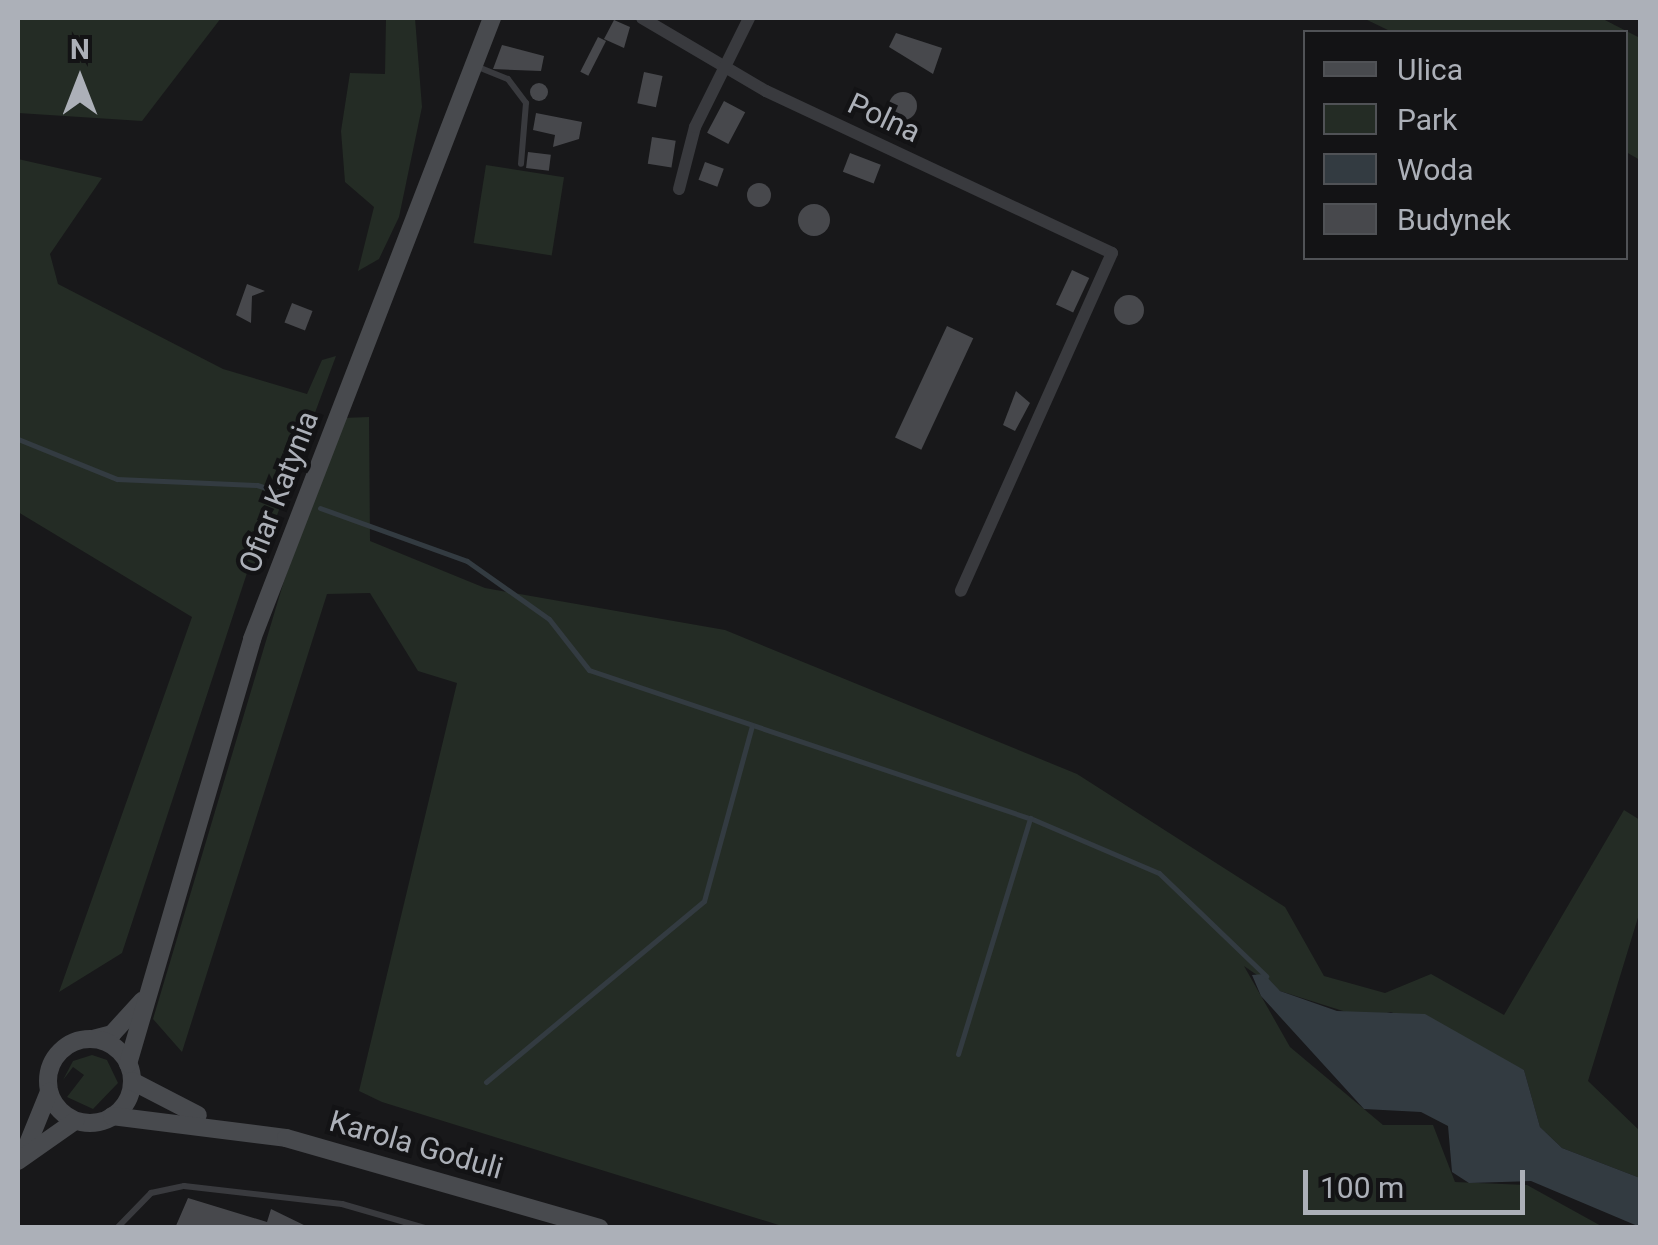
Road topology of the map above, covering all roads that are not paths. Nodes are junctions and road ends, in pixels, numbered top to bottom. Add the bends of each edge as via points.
1 (492, 18) edge
2 (642, 18) edge
3 (749, 18) edge
4 (728, 62) junction
5 (474, 66) junction
6 (521, 164) dead end
7 (679, 189) dead end
8 (960, 592) dead end
9 (145, 996) junction
10 (92, 1039) junction
11 (130, 1073) junction
12 (49, 1092) junction
13 (112, 1116) junction
14 (76, 1120) junction
15 (217, 1122) junction
16 (20, 1158) edge
17 (117, 1228) edge
18 (425, 1228) edge
19 (599, 1228) edge

1 - 5 street, Ofiar Katynia
2 - 4 street, Polna
3 - 4 street
4 - 7 street
4 - 8 street, Polna via 766,91 1112,253
5 - 6 lane via 508,79 526,102
5 - 9 street, Ofiar Katynia via 252,639
9 - 10 street, Ofiar Katynia via 112,1034
9 - 11 street, Ofiar Katynia
10 - 11 street
10 - 12 street via 54,1058
11 - 13 street
11 - 15 street, Karola Goduli
12 - 14 street
12 - 16 street
13 - 14 street
13 - 15 street, Karola Goduli
14 - 16 street
15 - 19 street, Karola Goduli
17 - 18 lane via 152,1193 184,1186 342,1204

